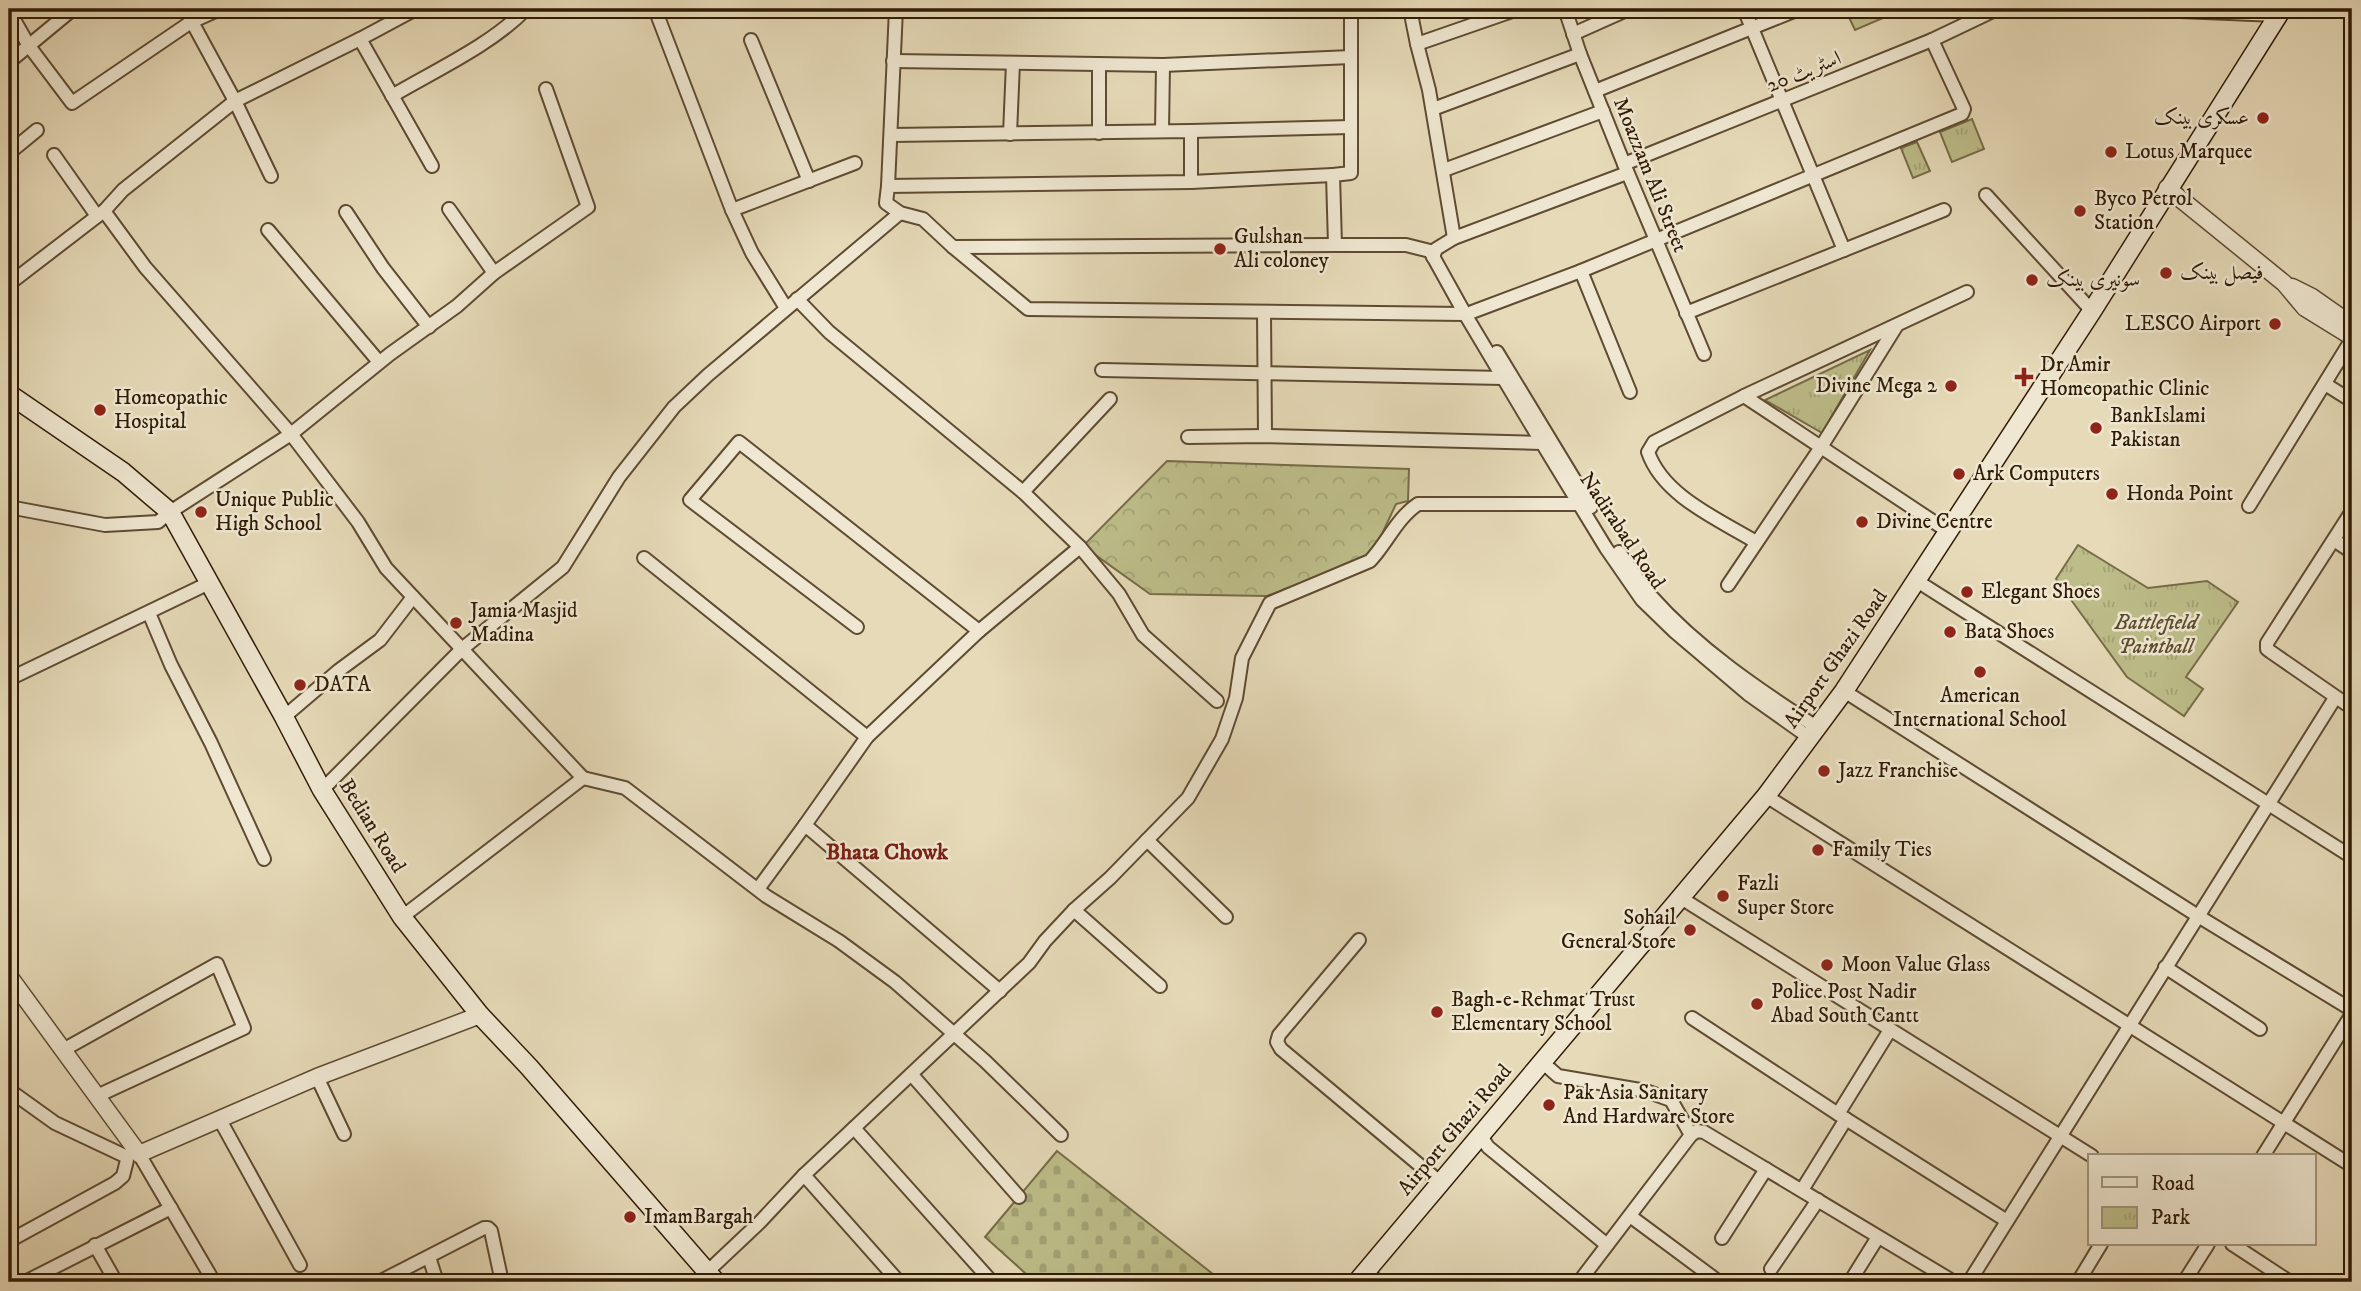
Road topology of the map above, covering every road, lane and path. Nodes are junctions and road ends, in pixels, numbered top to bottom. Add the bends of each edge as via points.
1 (73, 9) edge
2 (185, 9) edge
3 (220, 9) edge
4 (416, 9) edge
5 (526, 9) edge
6 (655, 9) edge
7 (897, 9) edge
8 (1351, 9) edge
9 (1410, 9) edge
10 (1518, 9) edge
11 (1565, 9) edge
12 (1629, 9) edge
13 (1744, 9) edge
14 (1799, 9) edge
15 (1997, 9) edge
16 (2132, 9) edge
17 (9, 11) edge
18 (2279, 12) edge
19 (191, 22) junction
20 (1751, 28) junction
21 (1573, 33) junction
22 (360, 39) junction
23 (751, 40) dead end
24 (1931, 40) junction
25 (1417, 44) junction
26 (29, 46) junction
27 (1580, 54) junction
28 (1351, 57) junction
29 (893, 61) junction
30 (9, 62) edge
31 (1013, 63) junction
32 (1099, 65) junction
33 (1163, 65) junction
34 (547, 89) dead end
35 (1595, 91) junction
36 (392, 96) junction
37 (234, 100) junction
38 (1782, 102) junction
39 (1433, 109) junction
40 (1604, 111) junction
41 (1351, 127) junction
42 (37, 130) dead end
43 (1162, 131) junction
44 (1191, 131) junction
45 (1098, 133) junction
46 (1010, 134) junction
47 (891, 135) junction
48 (9, 152) edge
49 (54, 155) dead end
50 (855, 163) dead end
51 (432, 166) dead end
52 (1626, 168) junction
53 (1444, 170) junction
54 (1333, 175) junction
55 (271, 176) dead end
56 (1813, 176) junction
57 (809, 181) junction
58 (1191, 183) junction
59 (888, 186) junction
60 (2167, 188) junction
61 (1986, 195) dead end
62 (449, 209) dead end
63 (732, 210) junction
64 (1944, 210) dead end
65 (345, 212) dead end
66 (900, 213) junction
67 (101, 214) junction
68 (268, 230) dead end
69 (1454, 238) junction
70 (1656, 241) junction
71 (1335, 244) junction
72 (953, 247) junction
73 (1844, 250) junction
74 (1433, 257) junction
75 (1581, 271) junction
76 (494, 273) junction
77 (12, 275) edge
78 (2284, 283) junction
79 (1967, 292) dead end
80 (797, 299) junction
81 (786, 308) junction
82 (2092, 311) junction
83 (1264, 312) junction
84 (1468, 313) junction
85 (1686, 313) junction
86 (1897, 325) junction
87 (2352, 325) edge
88 (429, 327) junction
89 (2352, 338) edge
90 (1704, 354) dead end
91 (379, 362) junction
92 (1102, 370) dead end
93 (1264, 373) junction
94 (1503, 377) junction
95 (2325, 384) junction
96 (1630, 392) dead end
97 (9, 394) edge
98 (1744, 396) junction
99 (1110, 399) dead end
100 (2352, 401) edge
101 (291, 434) junction
102 (1265, 436) junction
103 (1188, 437) dead end
104 (1544, 438) junction
105 (1821, 447) junction
106 (1023, 492) junction
107 (1579, 504) junction
108 (2249, 506) dead end
109 (9, 507) edge
110 (2352, 511) edge
111 (170, 512) junction
112 (1949, 532) junction
113 (2334, 540) junction
114 (1756, 542) junction
115 (1080, 547) junction
116 (2352, 552) edge
117 (643, 558) dead end
118 (1635, 581) junction
119 (1917, 581) junction
120 (209, 583) junction
121 (1728, 585) dead end
122 (414, 597) junction
123 (149, 613) junction
124 (857, 626) dead end
125 (979, 631) junction
126 (462, 649) junction
127 (9, 680) edge
128 (1844, 691) junction
129 (2335, 698) junction
130 (1217, 701) dead end
131 (2352, 709) edge
132 (284, 717) junction
133 (1814, 733) junction
134 (867, 737) junction
135 (583, 778) junction
136 (322, 790) junction
137 (1766, 796) junction
138 (2269, 803) junction
139 (805, 825) junction
140 (1147, 840) junction
141 (2352, 857) edge
142 (264, 859) dead end
143 (758, 889) junction
144 (1681, 898) junction
145 (1074, 910) junction
146 (2198, 916) junction
147 (1226, 917) dead end
148 (402, 918) junction
149 (1359, 940) dead end
150 (2165, 967) junction
151 (9, 976) edge
152 (1160, 986) dead end
153 (1000, 991) junction
154 (2352, 1012) edge
155 (480, 1015) junction
156 (1692, 1018) dead end
157 (2129, 1026) junction
158 (2260, 1029) dead end
159 (1890, 1030) junction
160 (954, 1035) junction
161 (63, 1050) junction
162 (1541, 1061) junction
163 (912, 1075) junction
164 (317, 1077) junction
165 (9, 1090) edge
166 (97, 1096) junction
167 (1842, 1117) junction
168 (220, 1120) junction
169 (2284, 1123) junction
170 (854, 1128) junction
171 (344, 1134) dead end
172 (1061, 1135) dead end
173 (1691, 1135) junction
174 (1481, 1136) junction
175 (2060, 1137) junction
176 (139, 1154) junction
177 (2089, 1154) edge
178 (2264, 1154) edge
179 (2352, 1166) edge
180 (1766, 1169) junction
181 (804, 1175) junction
182 (1441, 1183) junction
183 (1801, 1190) junction
184 (1019, 1196) dead end
185 (1818, 1200) junction
186 (171, 1208) junction
187 (1630, 1216) junction
188 (2007, 1221) junction
189 (1878, 1237) junction
190 (1722, 1238) dead end
191 (9, 1241) edge
192 (95, 1245) junction
193 (1607, 1245) junction
194 (2100, 1246) edge
195 (2207, 1246) edge
196 (2235, 1246) edge
197 (429, 1257) junction
198 (300, 1265) dead end
199 (1771, 1269) dead end
200 (711, 1277) edge
201 (1367, 1279) edge
202 (31, 1281) edge
203 (116, 1282) edge
204 (215, 1282) edge
205 (379, 1282) edge
206 (437, 1282) edge
207 (502, 1282) edge
208 (899, 1282) edge
209 (992, 1282) edge
210 (1579, 1282) edge
211 (1719, 1282) edge
212 (1850, 1282) edge
213 (1954, 1282) edge
214 (1969, 1282) edge
215 (2078, 1282) edge
216 (2184, 1282) edge
217 (2290, 1282) edge

1 - 26 street
2 - 19 street
3 - 19 street
4 - 22 street
5 - 36 street via 494,36
6 - 63 street
7 - 29 street
8 - 28 street
9 - 25 street
10 - 25 street
11 - 21 street, Moazzam Ali Street
12 - 21 street
13 - 20 street
14 - 20 street
15 - 24 street, اسٹریٹ 20
16 - 18 street
17 - 26 street
18 - 60 main road, Airport Ghazi Road
19 - 26 street via 72,103
19 - 37 street
20 - 35 street
20 - 38 street
21 - 27 street, Moazzam Ali Street
22 - 36 street
22 - 37 street
23 - 57 street
24 - 38 street, اسٹریٹ 20
24 - 56 street via 1964,112
25 - 39 street
26 - 30 street
27 - 35 street, Moazzam Ali Street
27 - 39 street
28 - 33 street
28 - 41 street
29 - 31 street
29 - 47 street
31 - 32 street
31 - 46 street
32 - 33 street
32 - 45 street
33 - 43 street
34 - 76 street via 588,207
35 - 40 street, Moazzam Ali Street
36 - 51 street
37 - 55 street
37 - 67 street via 122,190
38 - 52 street, اسٹریٹ 20
38 - 56 street
39 - 53 street
40 - 52 street, Moazzam Ali Street
40 - 53 street
41 - 44 street
41 - 54 street via 1351,173
42 - 48 street
43 - 44 street
43 - 45 street
44 - 58 street
45 - 46 street
46 - 47 street
47 - 59 street
49 - 67 street
50 - 57 street
52 - 69 street, اسٹریٹ 20
52 - 70 street, Moazzam Ali Street
53 - 69 street
54 - 58 street
54 - 71 street
56 - 70 street
56 - 73 street
57 - 63 street
58 - 59 street
59 - 66 street via 886,203
60 - 78 street
60 - 82 main road, Airport Ghazi Road
61 - 82 street
62 - 76 street
63 - 81 street
64 - 73 street
65 - 88 street
66 - 72 street via 923,219
66 - 80 street
67 - 77 street
67 - 101 street
68 - 91 street
69 - 74 street via 1436,249
70 - 75 street
70 - 85 street, Moazzam Ali Street
71 - 72 street
71 - 74 street via 1406,245 1430,251
72 - 83 street via 1028,309
73 - 85 street
74 - 84 street, Nadirabad Road
75 - 84 street
75 - 96 street
76 - 88 street
78 - 87 street
78 - 89 street via 2305,308
79 - 86 street
80 - 81 street
80 - 106 street via 829,332
81 - 126 street via 674,407 619,477 563,567
82 - 112 main road, Airport Ghazi Road
83 - 84 street
83 - 93 street
84 - 94 street, Nadirabad Road
84 - 104 street, Nadirabad Road
85 - 90 street, Moazzam Ali Street
86 - 98 street
86 - 105 street
88 - 91 street
89 - 95 street
91 - 101 street
92 - 93 street
93 - 94 street
93 - 102 street
94 - 104 street, Nadirabad Road
95 - 100 street
95 - 108 street
97 - 111 main road, Bedian Road via 123,472
98 - 105 street
98 - 114 street via 1654,442 1648,452 1653,467 1685,498
99 - 106 street
101 - 111 street
101 - 122 street via 358,522 386,568
102 - 103 street
102 - 104 street
104 - 107 street, Nadirabad Road
104 - 118 street, Nadirabad Road
105 - 112 street
105 - 114 street
106 - 115 street
107 - 118 street, Nadirabad Road
107 - 140 street via 1418,504 1407,511 1370,561 1270,603 1242,658 1236,698 1222,739 1188,798
109 - 111 street via 105,525 159,522
110 - 113 street
111 - 120 main road, Bedian Road
112 - 119 main road, Airport Ghazi Road
113 - 116 street
113 - 129 street via 2267,649
114 - 121 street
115 - 125 street
115 - 130 street via 1119,594 1143,635
117 - 134 street
118 - 133 street, Nadirabad Road via 1642,600 1748,694
119 - 128 main road, Airport Ghazi Road
119 - 138 street
120 - 123 street
120 - 132 main road, Bedian Road
122 - 126 street
122 - 132 street via 380,640
123 - 127 street
123 - 142 street
124 - 125 street via 690,500 739,442
125 - 134 street
126 - 135 street
126 - 136 street
128 - 133 main road, Airport Ghazi Road
128 - 146 street
129 - 131 street
129 - 138 street
132 - 136 main road, Bedian Road
133 - 137 main road, Airport Ghazi Road
134 - 139 street
135 - 143 street via 625,788
135 - 148 street
136 - 148 main road, Bedian Road
137 - 144 main road, Airport Ghazi Road
137 - 157 street
138 - 141 street
138 - 146 street
139 - 143 street
139 - 153 street
140 - 145 street
140 - 147 street
143 - 160 street via 895,982
144 - 159 street
144 - 162 main road, Airport Ghazi Road
145 - 152 street
145 - 153 street
146 - 150 street
146 - 154 street
148 - 155 main road, Bedian Road
149 - 182 street via 1277,1042
150 - 157 street
150 - 158 street
151 - 161 street
153 - 160 street
154 - 169 street
155 - 164 street
155 - 200 main road, Bedian Road
156 - 167 street
157 - 169 street
157 - 175 street
159 - 167 street
159 - 175 street
160 - 163 street
160 - 172 street
161 - 166 street
161 - 166 street via 217,964 244,1028
162 - 173 street via 1558,1076 1646,1091 1671,1100
162 - 174 main road, Airport Ghazi Road
163 - 170 street
163 - 184 street
164 - 168 street
164 - 171 street
165 - 191 street via 55,1123 127,1160 123,1176 115,1184
166 - 176 street
167 - 183 street
167 - 188 street
168 - 176 street
168 - 198 street
169 - 178 street
169 - 179 street
170 - 181 street
170 - 209 street
173 - 180 street via 1704,1132
173 - 187 street
174 - 182 main road, Airport Ghazi Road
174 - 193 street via 1488,1147
175 - 177 street
175 - 188 street
176 - 186 street
180 - 183 street
180 - 190 street
181 - 200 street
181 - 208 street
182 - 201 main road, Airport Ghazi Road
183 - 185 street
185 - 189 street
185 - 199 street
186 - 192 street
186 - 204 street
187 - 193 street
187 - 211 street
188 - 214 street
189 - 212 street
189 - 213 street
192 - 202 street
192 - 203 street
193 - 210 street
194 - 215 street
195 - 216 street
196 - 217 street
197 - 205 street
197 - 206 street
197 - 207 street via 488,1228

